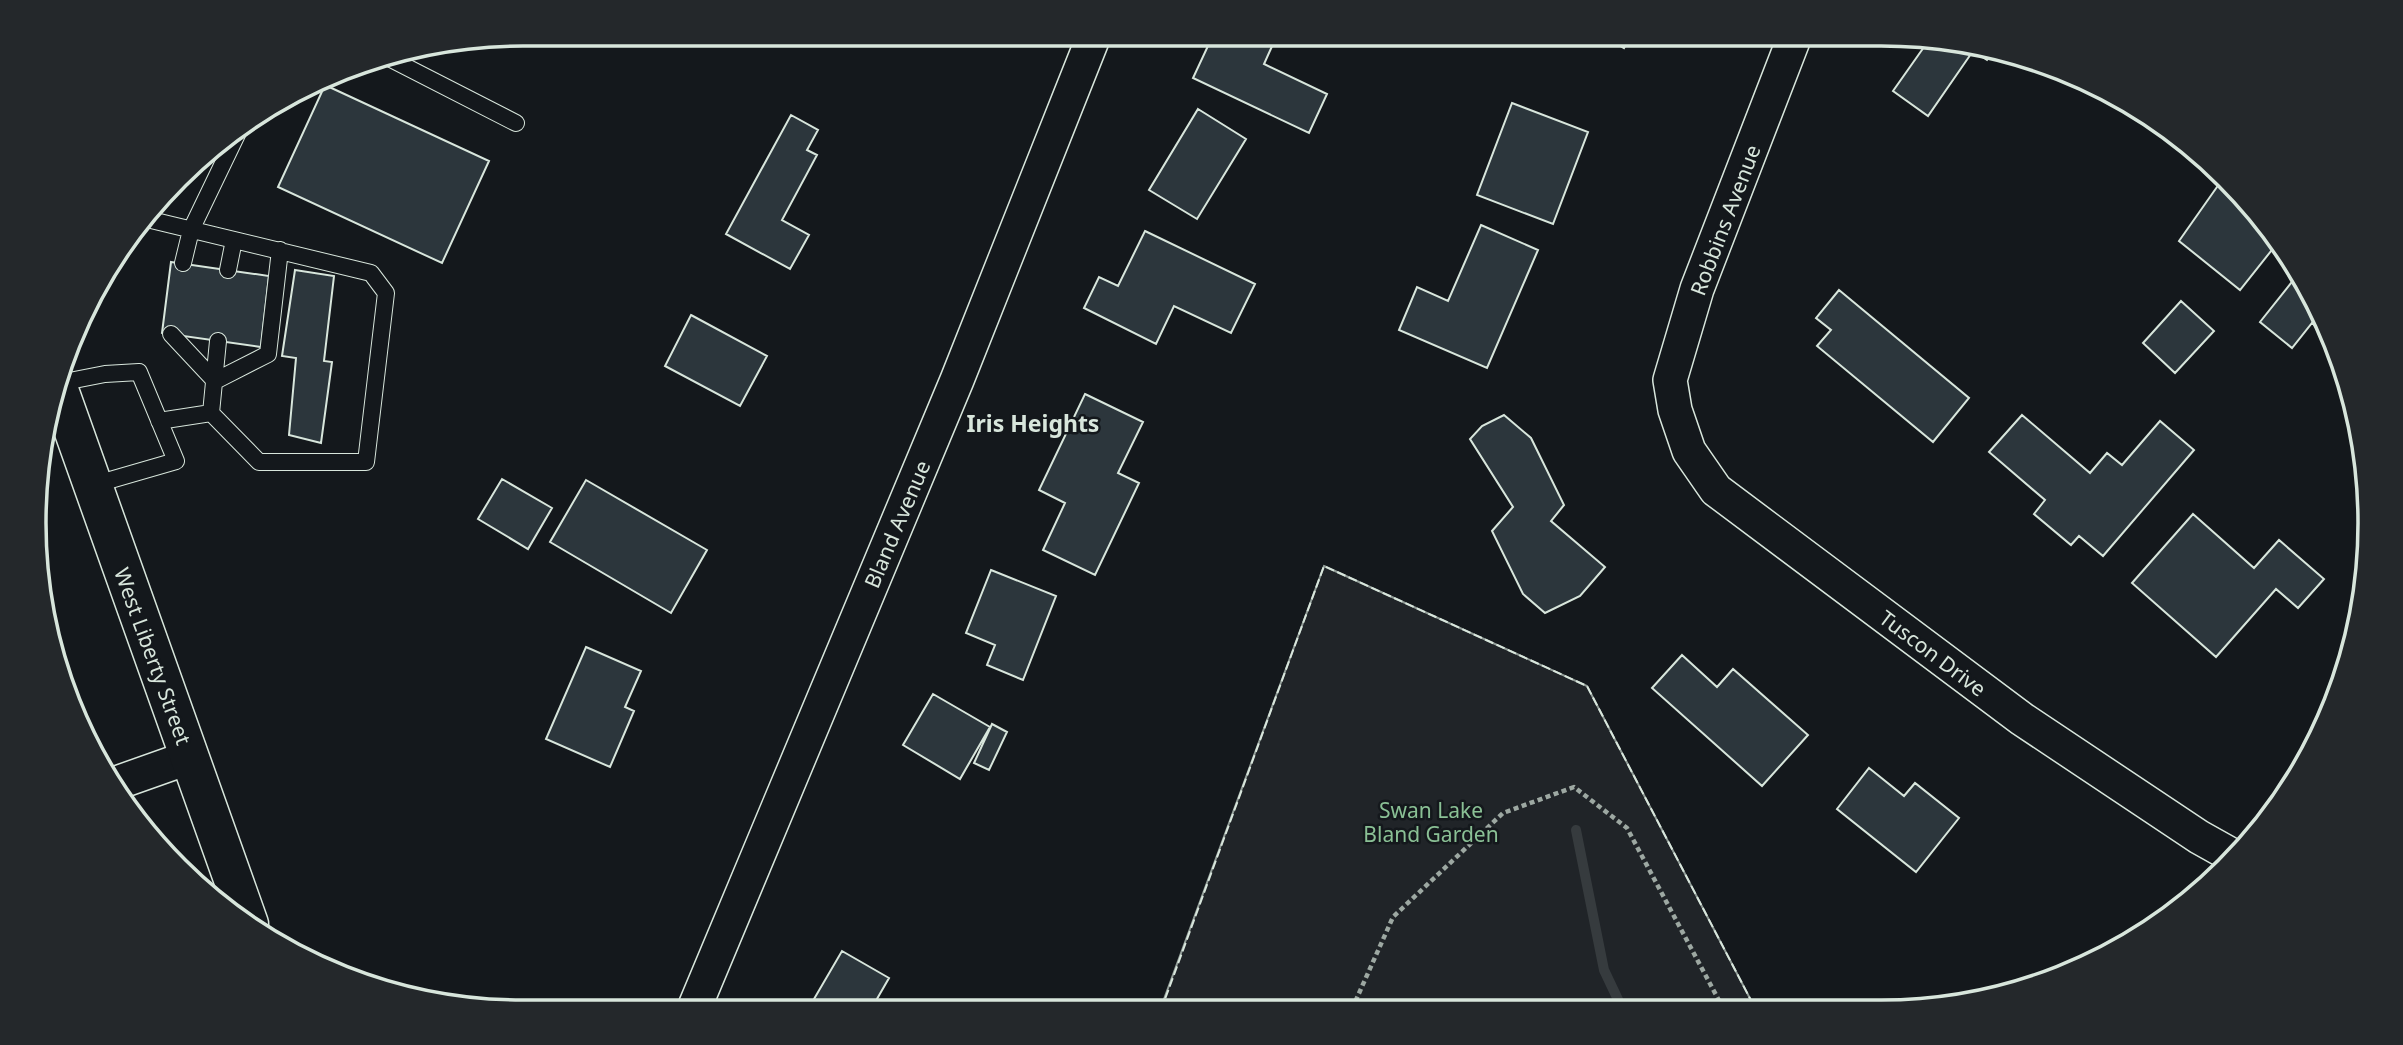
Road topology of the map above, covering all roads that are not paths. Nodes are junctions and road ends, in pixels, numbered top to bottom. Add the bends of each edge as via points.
1 (1090, 46) edge
2 (1791, 46) edge
3 (398, 62) edge
4 (516, 123) dead end
5 (233, 144) edge
6 (153, 221) edge
7 (191, 230) junction
8 (234, 240) junction
9 (280, 250) junction
10 (183, 263) dead end
11 (228, 270) dead end
12 (171, 334) dead end
13 (218, 341) dead end
14 (215, 381) junction
15 (67, 383) edge
16 (62, 398) edge
17 (1675, 410) joint
18 (211, 413) junction
19 (159, 421) junction
20 (92, 486) junction
21 (190, 757) junction
22 (122, 781) edge
23 (2225, 852) edge
24 (245, 910) edge
25 (698, 1000) edge

1 - 25 street, Bland Avenue via 951,393
2 - 17 street, Robbins Avenue via 1697,289 1670,380
3 - 4 lane
5 - 7 lane
6 - 7 lane
7 - 8 lane
7 - 10 lane
8 - 9 lane
8 - 11 lane
9 - 14 lane via 268,354
9 - 18 lane via 371,273 386,293 366,462 259,462
12 - 14 lane
13 - 14 lane
14 - 18 lane
15 - 19 lane via 105,373 139,372
16 - 20 main road, West Liberty Street
17 - 23 street, Tuscon Drive via 1689,452 1716,491 2022,719
18 - 19 lane
19 - 20 lane via 176,461
20 - 21 main road, West Liberty Street
21 - 22 street
21 - 24 main road, West Liberty Street

